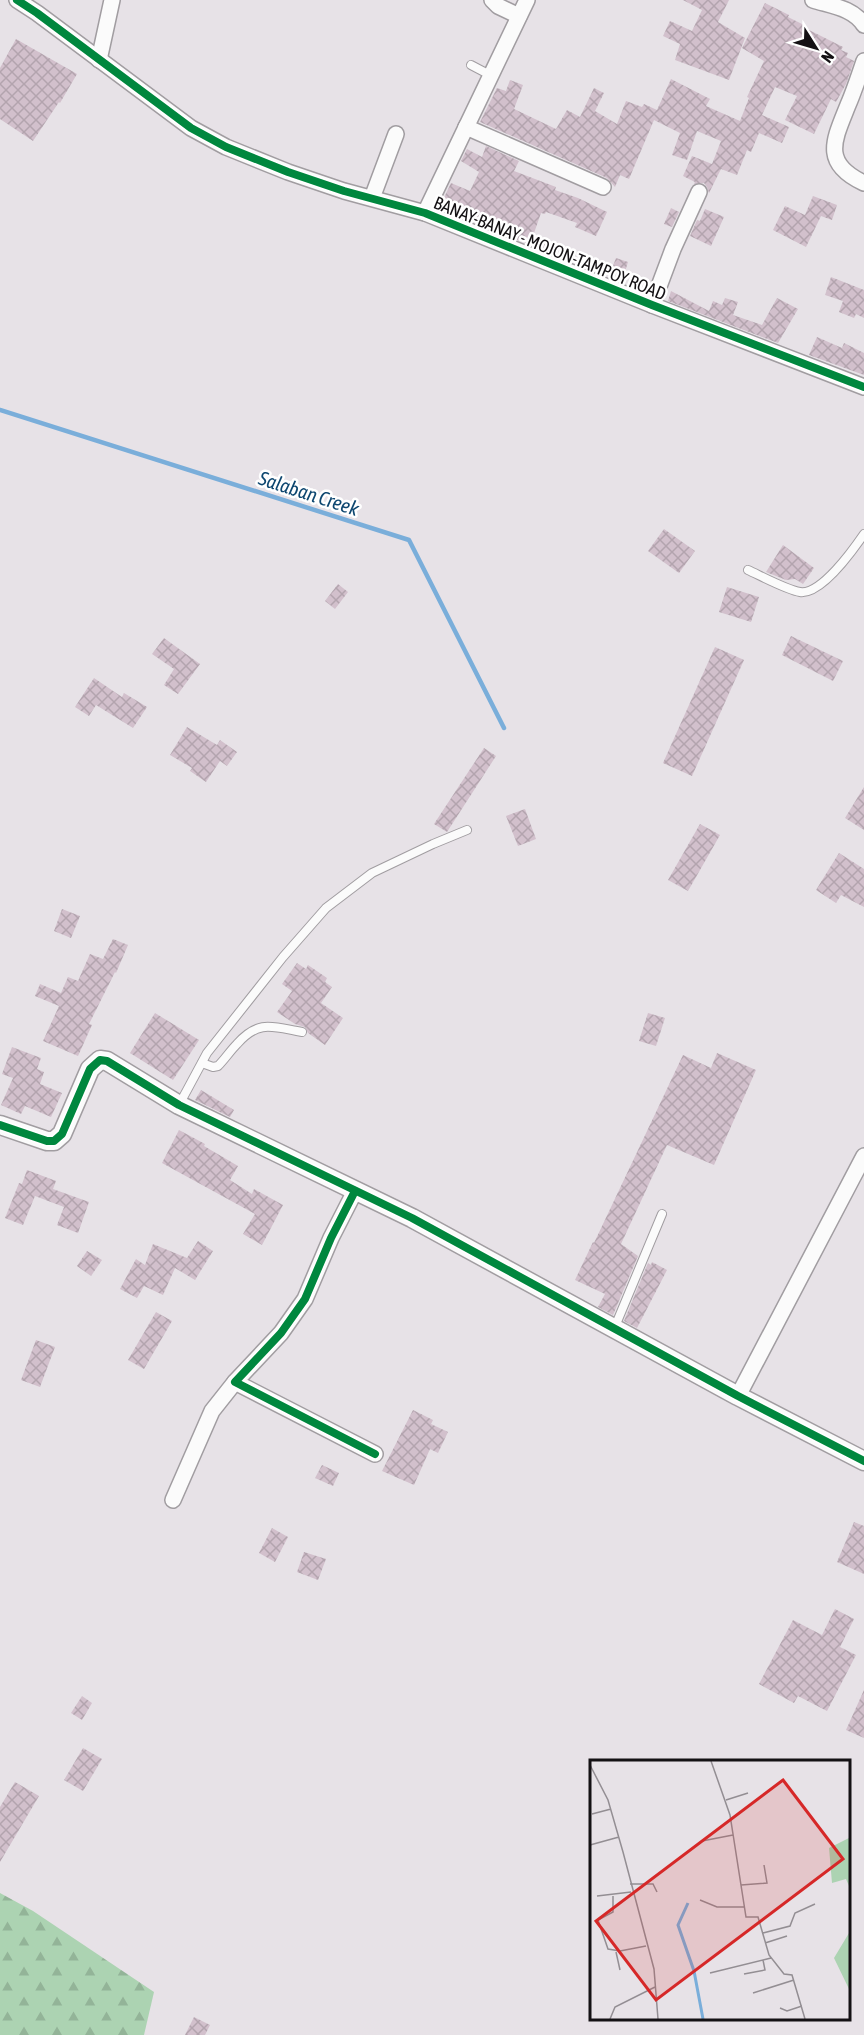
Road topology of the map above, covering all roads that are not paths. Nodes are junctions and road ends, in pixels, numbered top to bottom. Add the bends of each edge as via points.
1 (112, 0) edge
2 (492, 0) edge
3 (527, 0) edge
4 (813, 0) edge
5 (26, 3) edge
6 (519, 16) junction
7 (864, 25) edge
8 (99, 60) junction
9 (864, 61) edge
10 (471, 65) dead end
11 (490, 75) junction
12 (466, 127) junction
13 (396, 134) dead end
14 (864, 183) edge
15 (603, 187) dead end
16 (699, 192) dead end
17 (372, 198) junction
18 (424, 213) junction
19 (652, 305) junction
20 (864, 387) edge
21 (864, 534) edge
22 (748, 570) dead end
23 (467, 830) dead end
24 (302, 1032) dead end
25 (202, 1063) junction
26 (179, 1105) junction
27 (0, 1125) edge
28 (864, 1156) edge
29 (356, 1191) junction
30 (662, 1214) dead end
31 (614, 1329) junction
32 (235, 1383) junction
33 (738, 1396) junction
34 (375, 1454) dead end
35 (864, 1461) edge
36 (173, 1500) dead end

1 - 8 street
2 - 6 street
3 - 6 street
4 - 7 street via 851,11
5 - 8 street, BANAY-BANAY - MOJON-TAMPOY ROAD
6 - 11 street
8 - 17 street, BANAY-BANAY - MOJON-TAMPOY ROAD via 191,128 226,147 288,172
9 - 14 street via 834,145 843,169
10 - 11 lane
11 - 12 street
12 - 15 street
12 - 18 street
13 - 17 street
16 - 19 street
17 - 18 street, BANAY-BANAY - MOJON-TAMPOY ROAD
18 - 19 street, BANAY-BANAY - MOJON-TAMPOY ROAD
19 - 20 street, BANAY-BANAY - MOJON-TAMPOY ROAD
21 - 22 lane via 834,572 810,591 799,592
23 - 25 lane via 372,873 326,908
24 - 25 lane via 267,1026 252,1029 218,1066
25 - 26 lane
26 - 27 street via 100,1059 90,1069 62,1134 54,1141
26 - 29 street
28 - 33 street
29 - 31 street
29 - 32 street via 305,1299 282,1333
30 - 31 lane
31 - 33 street
32 - 34 street
32 - 36 street via 212,1411
33 - 35 street

